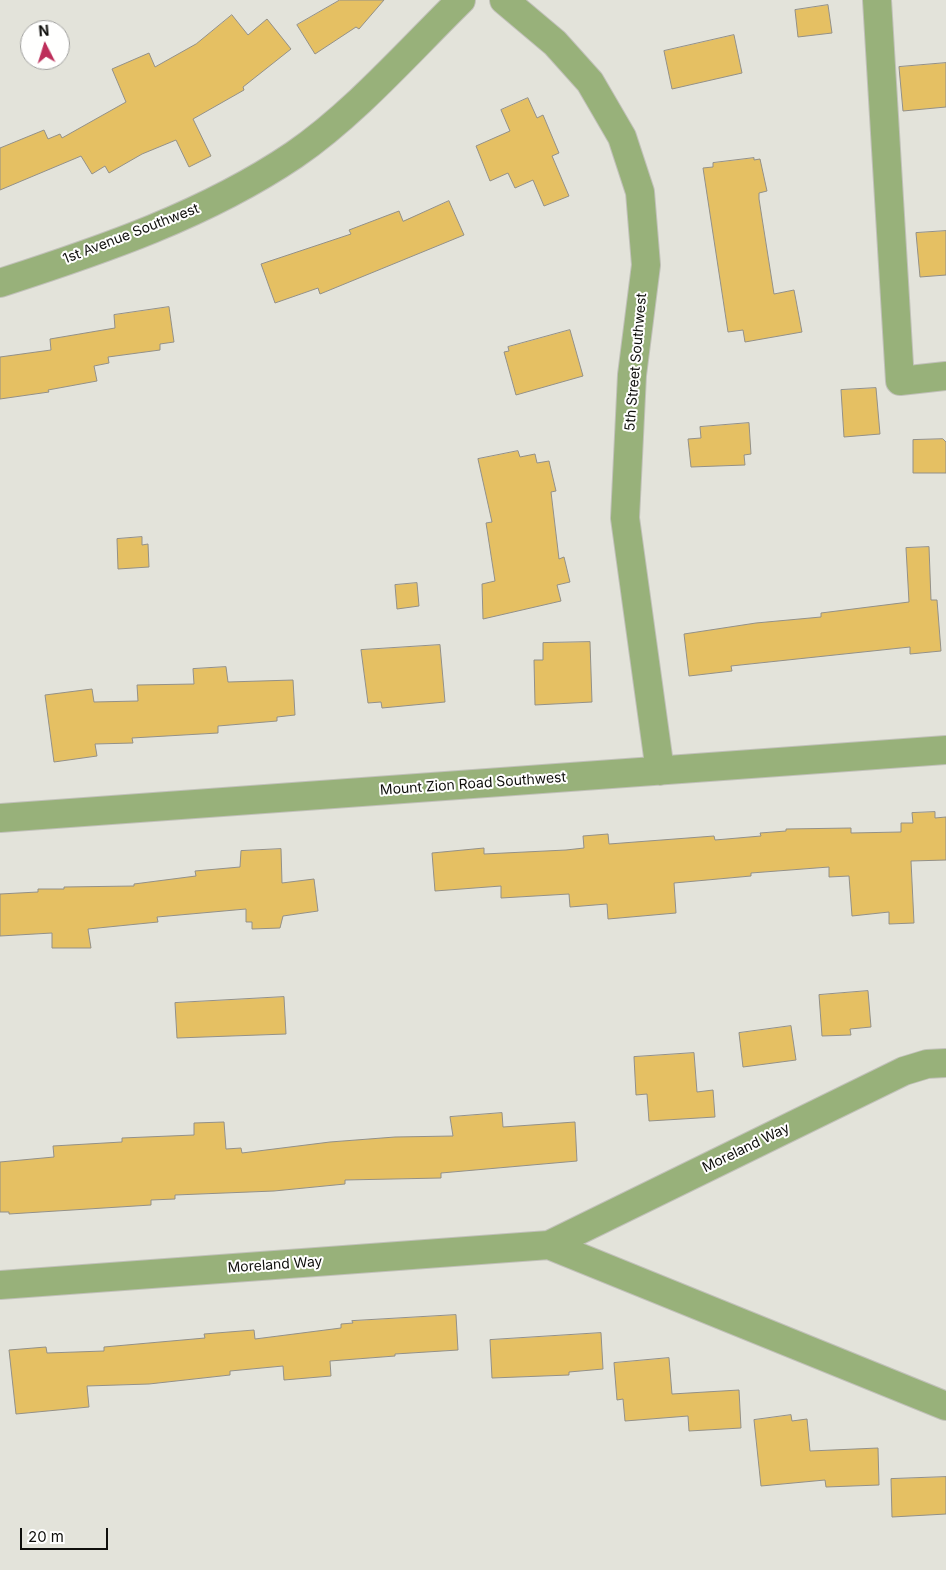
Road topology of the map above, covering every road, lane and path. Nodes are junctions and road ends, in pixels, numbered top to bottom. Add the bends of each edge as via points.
1 (461, 0) edge
2 (504, 0) edge
3 (877, 0) edge
4 (0, 282) edge
5 (946, 376) edge
6 (946, 750) edge
7 (660, 771) junction
8 (0, 818) edge
9 (946, 1063) edge
10 (550, 1244) junction
11 (0, 1285) edge
12 (946, 1406) edge

1 - 4 street, 1st Avenue Southwest via 354,106 296,154 235,192 164,225
2 - 7 street, 5th Street Southwest via 554,43 590,82 622,137 640,192 646,265 632,375 625,518
3 - 5 street via 900,381
6 - 7 street, Mount Zion Road Southwest
7 - 8 street, Mount Zion Road Southwest
9 - 10 street, Moreland Way via 927,1064 904,1071
10 - 11 street, Moreland Way
10 - 12 street, Moreland Way

